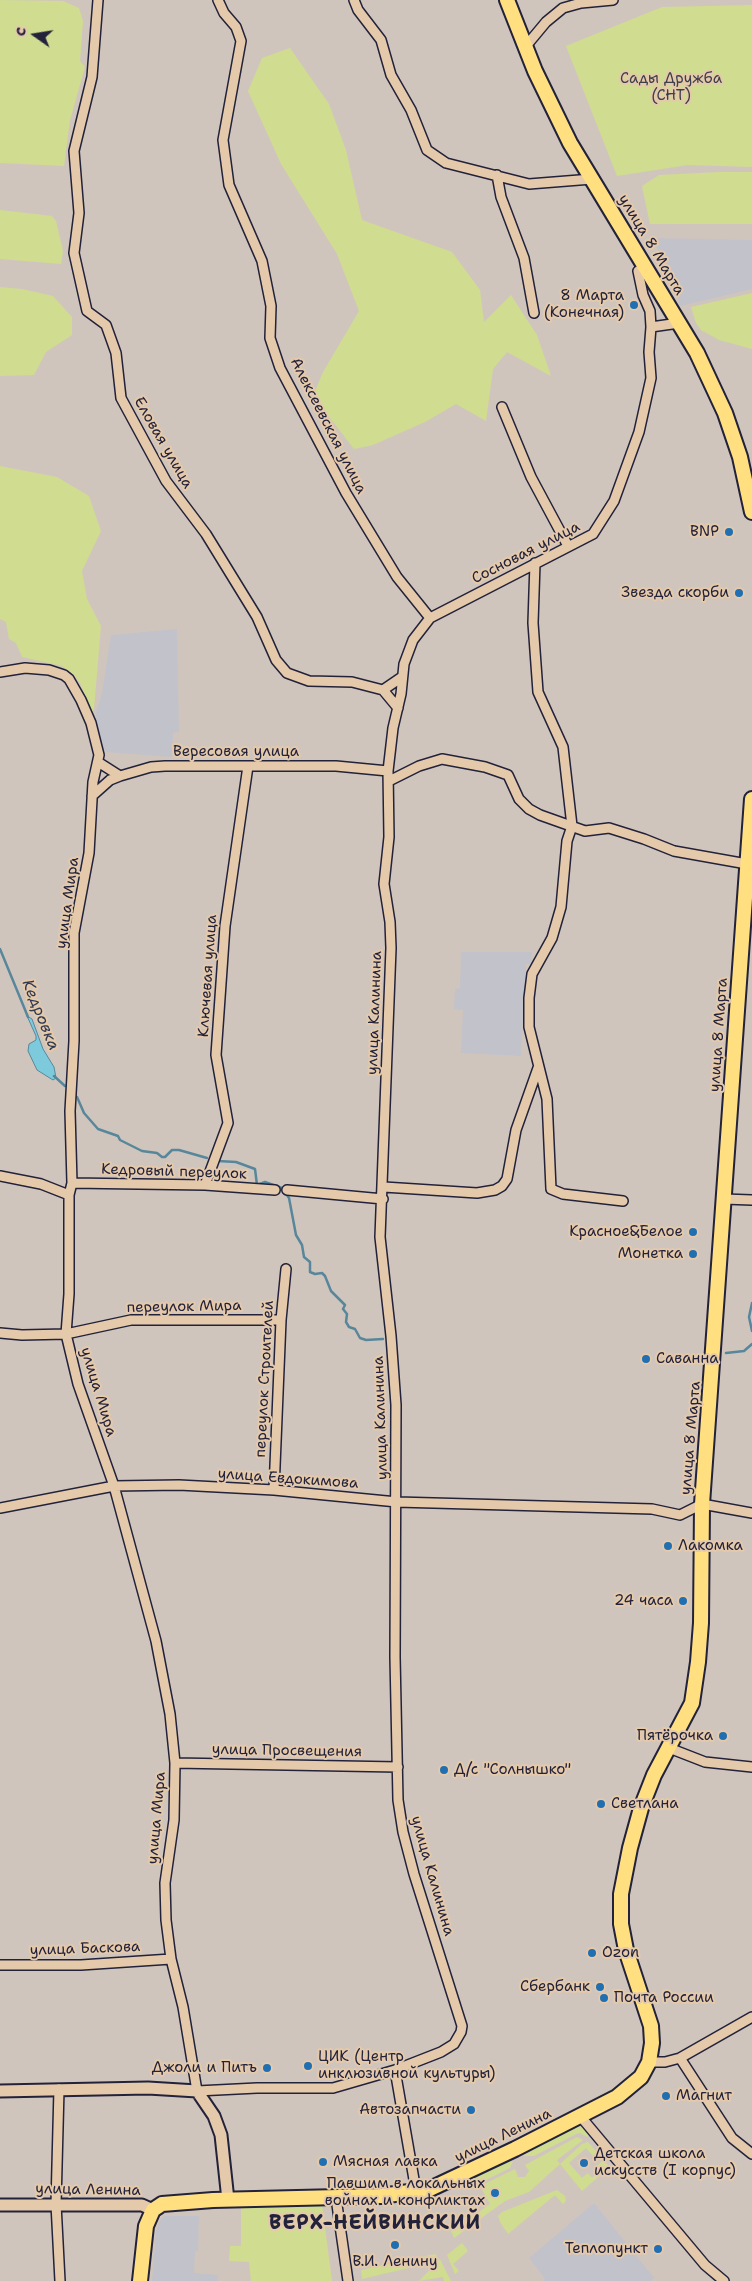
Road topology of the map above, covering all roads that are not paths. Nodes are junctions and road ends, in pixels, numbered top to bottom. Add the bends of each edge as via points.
1 (98, 0) edge
2 (218, 0) edge
3 (354, 0) edge
4 (507, 0) edge
5 (613, 0) edge
6 (526, 46) junction
7 (497, 175) junction
8 (592, 179) junction
9 (638, 271) dead end
10 (534, 313) dead end
11 (679, 323) junction
12 (651, 327) junction
13 (502, 407) dead end
14 (752, 512) edge
15 (568, 546) junction
16 (535, 563) junction
17 (430, 618) junction
18 (0, 672) edge
19 (402, 677) junction
20 (383, 690) junction
21 (398, 708) junction
22 (98, 762) junction
23 (248, 766) junction
24 (388, 771) junction
25 (120, 776) junction
26 (389, 781) junction
27 (92, 796) junction
28 (752, 799) edge
29 (572, 826) junction
30 (749, 856) edge
31 (539, 1066) junction
32 (0, 1176) edge
33 (72, 1182) junction
34 (205, 1185) junction
35 (384, 1187) junction
36 (275, 1190) dead end
37 (287, 1190) dead end
38 (70, 1195) junction
39 (383, 1198) junction
40 (724, 1199) junction
41 (752, 1200) edge
42 (623, 1201) dead end
43 (286, 1269) dead end
44 (281, 1320) junction
45 (0, 1332) edge
46 (66, 1334) junction
47 (114, 1486) junction
48 (274, 1490) junction
49 (397, 1502) junction
50 (702, 1504) junction
51 (0, 1508) edge
52 (752, 1513) edge
53 (669, 1748) junction
54 (175, 1763) junction
55 (398, 1767) junction
56 (752, 1767) edge
57 (171, 1960) junction
58 (0, 1965) edge
59 (752, 2017) edge
60 (680, 2058) junction
61 (649, 2062) junction
62 (395, 2070) junction
63 (59, 2089) junction
64 (0, 2091) edge
65 (197, 2091) junction
66 (581, 2117) junction
67 (752, 2154) edge
68 (416, 2191) junction
69 (336, 2198) junction
70 (228, 2200) junction
71 (56, 2204) junction
72 (0, 2205) edge
73 (153, 2210) junction
74 (60, 2281) edge
75 (140, 2281) edge
76 (348, 2281) edge
77 (724, 2281) edge

1 - 20 street, Еловая улица via 92,76 74,151 79,213 74,253 87,311 106,325 116,353 121,398 166,481 206,534 258,617 276,660 287,674 309,681 352,682
2 - 17 street, Алексеевская улица via 236,26 241,41 223,140 229,185 262,261 271,306 270,338 280,368 346,493 397,577
3 - 7 street via 381,40 391,75 411,110 427,150 446,163
4 - 6 main road, улица 8 Марта
5 - 6 street via 563,8
6 - 8 main road, улица 8 Марта via 566,135
7 - 8 street via 529,184
7 - 10 street via 501,197 524,258
8 - 11 main road, улица 8 Марта
9 - 12 street, Сосновая улица via 650,311
11 - 12 street
11 - 14 main road, улица 8 Марта via 725,413 740,457
12 - 15 street, Сосновая улица via 651,378 639,432 614,501 593,534
13 - 15 street via 531,477
15 - 16 street, Сосновая улица
16 - 17 street, Сосновая улица
16 - 29 street via 533,623 538,692 563,747
17 - 19 street, Сосновая улица via 413,640
18 - 22 street, улица Мира via 14,668 38,669 58,672 69,680 90,723
19 - 20 street
19 - 21 street, Сосновая улица
20 - 21 street
21 - 24 street, Сосновая улица
22 - 25 street
22 - 27 street, улица Мира
23 - 24 street, Вересовая улица via 336,766
23 - 25 street, Вересовая улица via 151,767
23 - 34 street, Ключевая улица via 225,926 216,1055 228,1123
24 - 26 street, Сосновая улица
25 - 27 street, Вересовая улица via 110,780
26 - 29 street via 442,759 485,767 511,777 516,793 529,809
26 - 35 street, улица Калинина via 389,837 384,884 391,941
27 - 33 street, улица Мира via 90,846 74,933 70,1111
28 - 30 main road, улица 8 Марта
29 - 30 street via 585,831 610,828 674,851
29 - 31 street via 567,841 564,883 556,924 532,974 528,1020
30 - 40 main road, улица 8 Марта
31 - 35 street via 516,1130 507,1179 502,1186 477,1193
31 - 42 street via 547,1099 552,1189 563,1194
32 - 38 street via 41,1184
33 - 34 street, Кедровый переулок
33 - 38 street, улица Мира
34 - 36 street, Кедровый переулок
35 - 39 street, улица Калинина
37 - 39 street
38 - 46 street, улица Мира via 70,1294
39 - 49 street, улица Калинина via 381,1251 396,1405
40 - 41 street
40 - 50 main road, улица 8 Марта
43 - 44 street, переулок Строителей
44 - 46 street, переулок Мира via 131,1320
44 - 48 street, переулок Строителей
45 - 46 street, переулок Мира
46 - 47 street, улица Мира via 78,1384
47 - 48 street, улица Евдокимова via 179,1485
47 - 51 street, улица Евдокимова
47 - 54 street, улица Мира via 156,1641 170,1714
48 - 49 street, улица Евдокимова
49 - 50 street, улица Евдокимова via 634,1508 680,1515
49 - 55 street, улица Калинина via 395,1657
50 - 52 street
50 - 53 main road, улица 8 Марта via 698,1662 692,1703
53 - 56 street via 705,1762
53 - 61 main road, улица 8 Марта via 650,1784 636,1824 621,1901 626,1950 651,2026
54 - 55 street, улица Просвещения
54 - 57 street, улица Мира via 174,1820 165,1883
55 - 62 street, улица Калинина via 398,1800 403,1832 461,2020 461,2032 454,2044 442,2052
57 - 58 street, улица Баскова
57 - 65 street, улица Мира via 185,2014
59 - 60 street
60 - 61 street
60 - 67 street via 732,2138
61 - 66 main road, улица Ленина via 641,2077 625,2092
62 - 65 street via 322,2090 258,2088
62 - 68 street
63 - 64 street
63 - 65 street
63 - 71 street
65 - 70 street via 218,2126
66 - 68 main road, улица Ленина via 445,2182
66 - 77 street via 705,2266
68 - 69 main road, улица Ленина
69 - 70 main road, улица Ленина
69 - 76 street
70 - 73 main road, улица Ленина via 162,2204
71 - 72 street, улица Ленина
71 - 73 street, улица Ленина via 142,2205
71 - 74 street
73 - 75 main road via 146,2226

